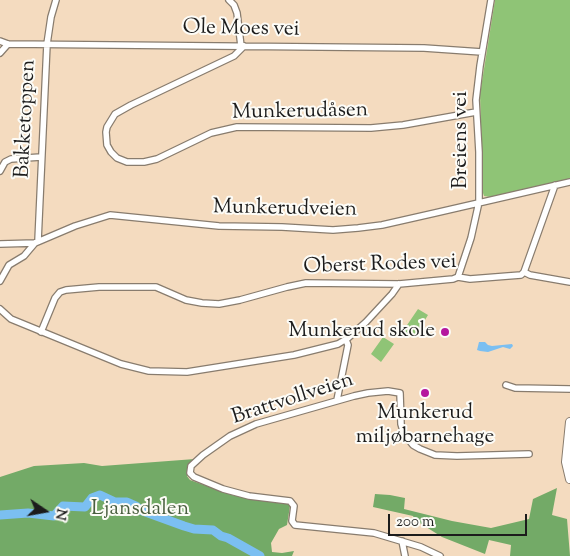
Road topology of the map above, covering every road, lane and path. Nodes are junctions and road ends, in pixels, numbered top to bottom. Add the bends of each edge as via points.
1 (56, 0) edge
2 (229, 0) edge
3 (491, 0) edge
4 (0, 41) edge
5 (8, 44) junction
6 (47, 44) junction
7 (242, 46) junction
8 (482, 52) junction
9 (0, 53) edge
10 (476, 112) junction
11 (41, 157) junction
12 (0, 171) edge
13 (570, 182) edge
14 (555, 185) junction
15 (479, 202) junction
16 (37, 242) junction
17 (0, 244) edge
18 (524, 272) junction
19 (458, 277) junction
20 (0, 281) edge
21 (570, 282) edge
22 (399, 284) junction
23 (0, 309) edge
24 (41, 332) junction
25 (346, 340) junction
26 (506, 385) dead end
27 (570, 388) edge
28 (337, 400) junction
29 (570, 422) edge
30 (529, 454) dead end
31 (570, 479) edge
32 (402, 541) junction
33 (405, 556) edge
34 (440, 556) edge

1 - 6 street, Bakketoppen
2 - 7 street via 237,13
3 - 8 street, Breiens vei
4 - 5 street, Ole Moes vei
5 - 6 street, Ole Moes vei
5 - 9 street
6 - 7 street, Ole Moes vei
6 - 11 street, Bakketoppen
7 - 8 street, Ole Moes vei via 424,48
7 - 10 street, Munkerudåsen via 234,56 115,114 106,132 111,152 127,162 144,162 211,133 237,127 371,128
8 - 10 street, Breiens vei
10 - 15 street, Breiens vei
11 - 12 street via 11,159
11 - 16 street, Bakketoppen
13 - 14 street, Munkerudveien
14 - 15 street, Munkerudveien
14 - 18 street
15 - 16 street, Munkerudveien via 382,225 333,230 209,226 110,215
15 - 19 street, Breiens vei via 472,238
16 - 17 street, Munkerudveien
16 - 20 street via 9,266
18 - 19 street, Oberst Rodes vei via 470,279
18 - 21 street, Oberst Rodes vei
19 - 22 street, Oberst Rodes vei
22 - 24 street, Oberst Rodes vei via 306,283 219,304 186,300 156,287 66,290 55,298
22 - 25 street
23 - 24 street via 11,319
24 - 25 street via 134,369 175,372 294,355
25 - 28 street via 348,345
26 - 27 street via 515,388
28 - 30 street, Brattvollveien via 368,393 400,393 404,434 413,445 435,454
28 - 32 street, Brattvollveien via 246,428 212,449 191,466 190,473 239,494 290,501 294,506 292,522 298,526 361,531
29 - 31 main road via 566,462
32 - 33 street
32 - 34 street

